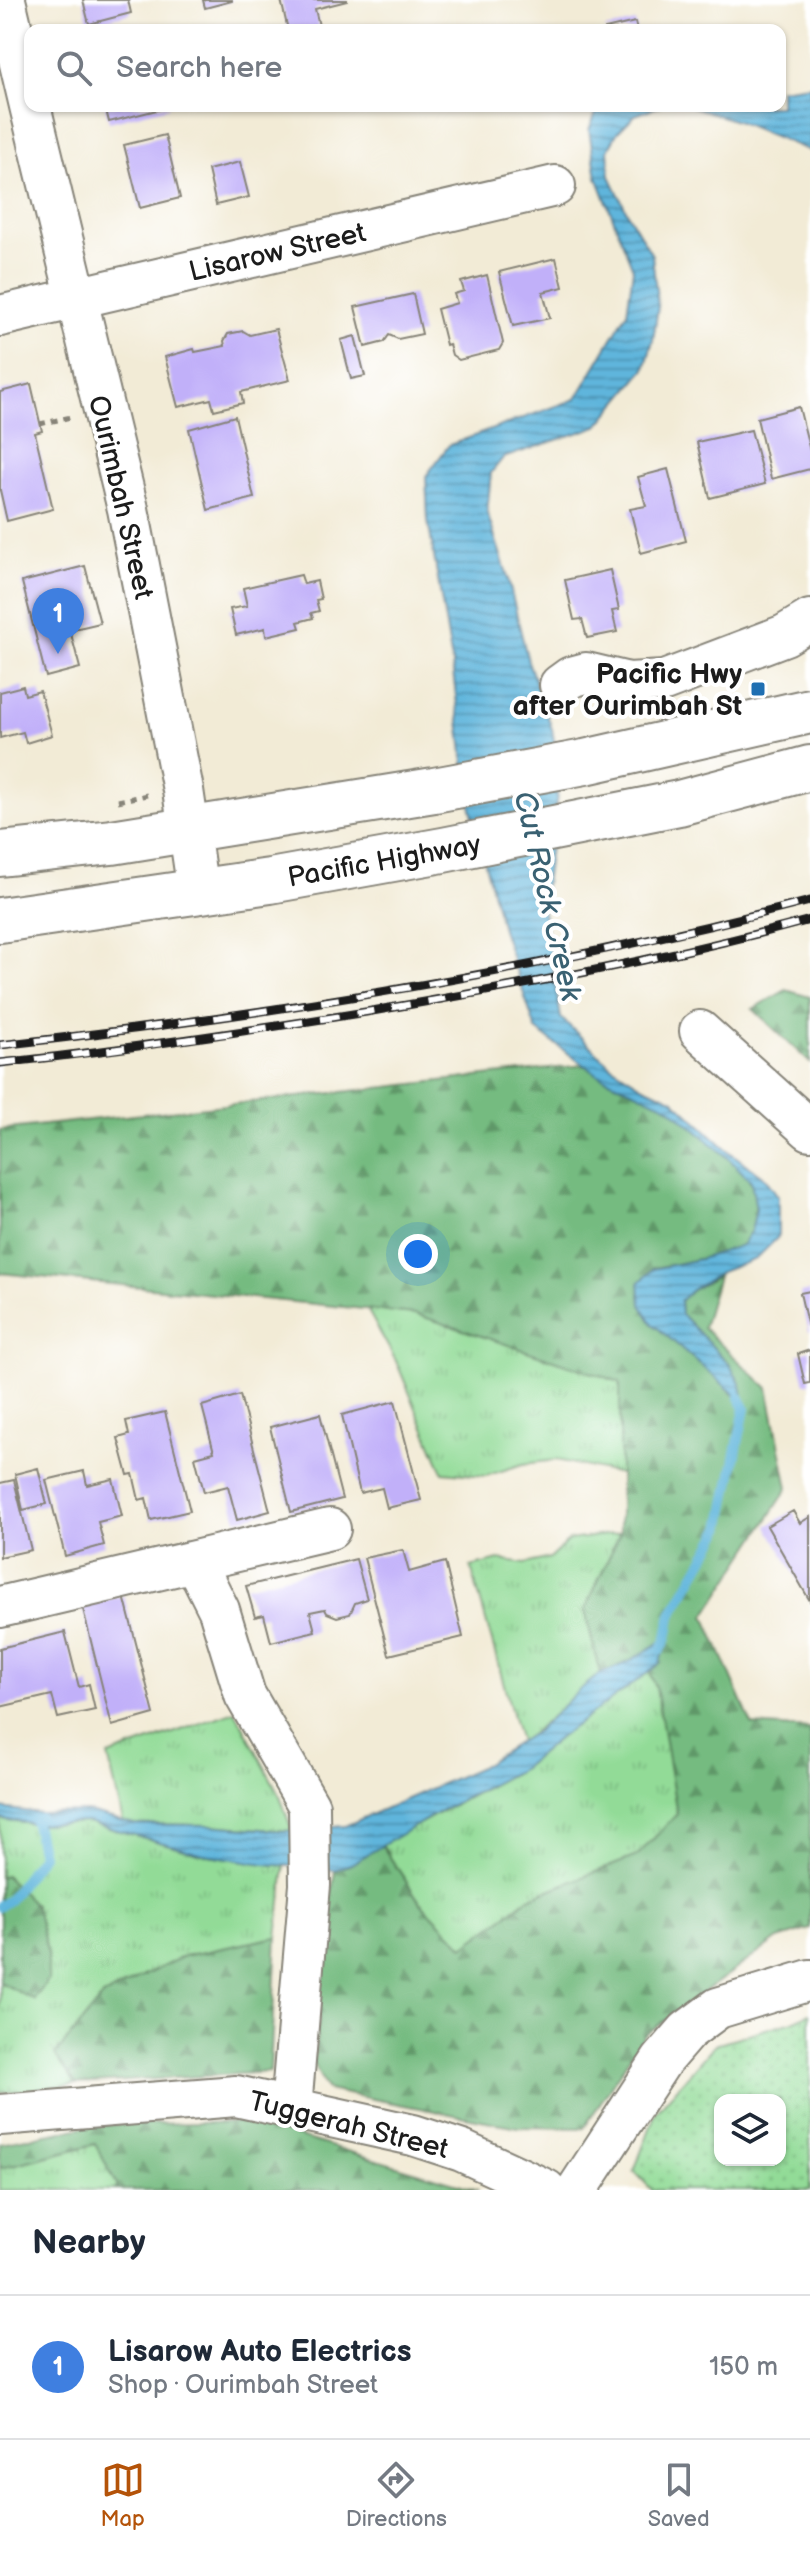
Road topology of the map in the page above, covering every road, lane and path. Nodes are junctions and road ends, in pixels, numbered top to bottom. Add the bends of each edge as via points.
1 (5, 0) edge
2 (24, 81) edge
3 (31, 112) edge
4 (555, 186) dead end
5 (76, 298) junction
6 (0, 316) edge
7 (80, 415) dead end
8 (40, 424) dead end
9 (810, 620) edge
10 (560, 685) dead end
11 (810, 711) edge
12 (810, 768) edge
13 (188, 829) junction
14 (0, 854) edge
15 (198, 892) junction
16 (0, 920) edge
17 (700, 1031) dead end
18 (810, 1130) edge
19 (330, 1529) dead end
20 (195, 1562) junction
21 (0, 1607) edge
22 (810, 1980) edge
23 (291, 2108) junction
24 (0, 2115) edge
25 (546, 2190) edge
26 (577, 2190) edge

1 - 2 street, Ourimbah Street
3 - 5 street, Ourimbah Street
4 - 5 street, Lisarow Street
5 - 6 street, Lisarow Street
5 - 13 street, Ourimbah Street via 128,509
7 - 8 path
9 - 10 street via 785,635 664,681 628,683 586,673
11 - 13 main road via 585,762
12 - 15 main road, Pacific Highway via 601,820
13 - 14 main road
13 - 15 street, Ourimbah Street
15 - 16 main road, Pacific Highway
17 - 18 street
19 - 20 street
20 - 21 street
20 - 23 street via 219,1610 245,1695 309,1806 310,1885
22 - 26 street via 718,2008 687,2031 662,2060
23 - 24 street, Tuggerah Street via 236,2096
23 - 25 street, Tuggerah Street via 413,2135

